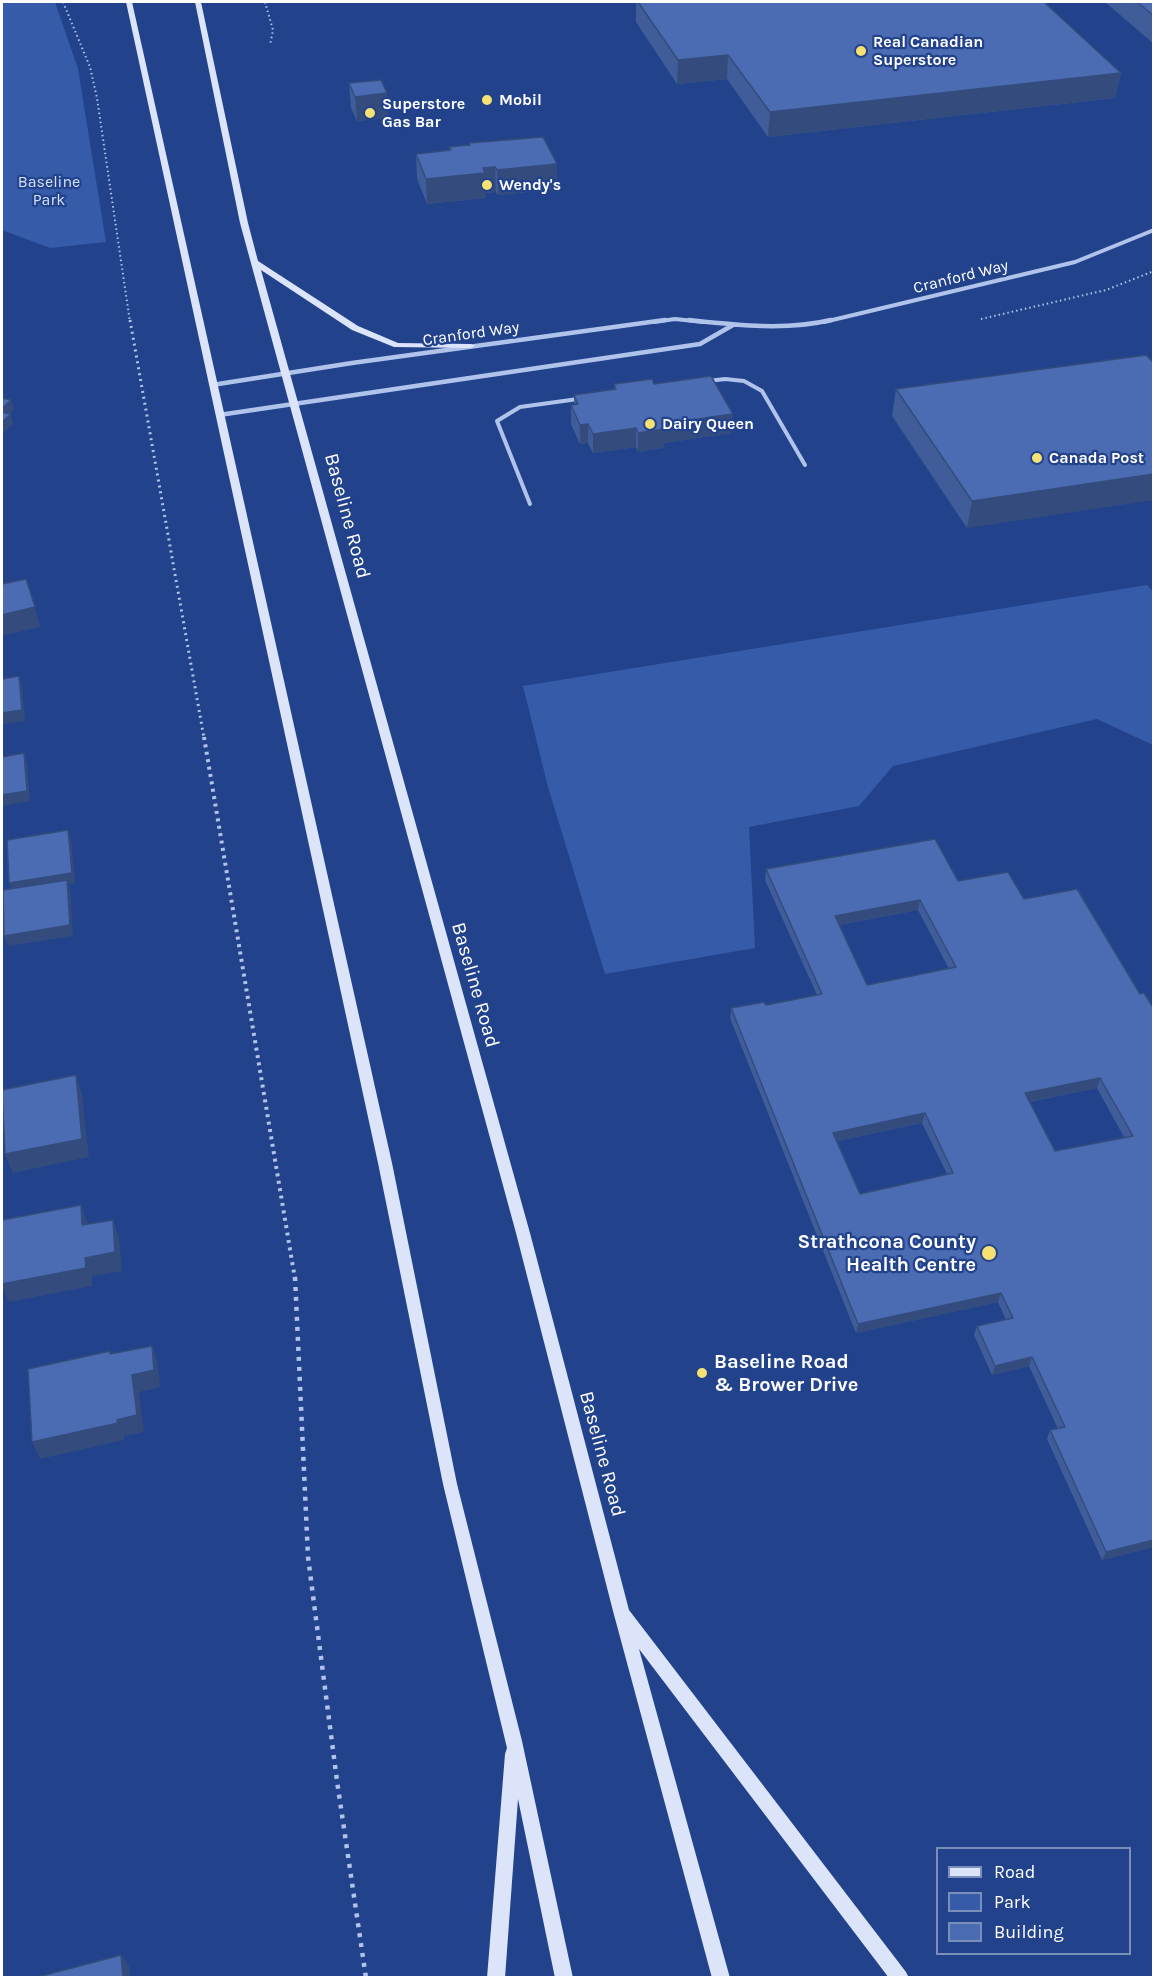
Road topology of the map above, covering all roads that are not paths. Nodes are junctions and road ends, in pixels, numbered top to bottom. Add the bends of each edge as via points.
1 (129, 2) edge
2 (198, 2) edge
3 (1154, 230) edge
4 (256, 263) junction
5 (734, 325) junction
6 (471, 346) junction
7 (286, 374) junction
8 (703, 382) edge
9 (212, 385) junction
10 (588, 398) edge
11 (295, 403) junction
12 (219, 415) junction
13 (805, 465) dead end
14 (530, 504) dead end
15 (621, 1611) junction
16 (513, 1741) junction
17 (496, 1977) edge
18 (564, 1977) edge
19 (721, 1977) edge
20 (900, 1977) edge

1 - 9 main road
2 - 4 main road, Baseline Road via 244,223
3 - 5 street, Cranford Way via 1075,262 807,326
4 - 6 main road via 355,328 397,345
4 - 7 main road, Baseline Road
5 - 6 street, Cranford Way via 675,319
5 - 11 street, Cranford Way via 700,344
6 - 7 street, Cranford Way
7 - 9 street, Cranford Way
7 - 11 main road, Baseline Road
8 - 13 lane via 744,381 762,391
9 - 12 main road
10 - 14 lane via 520,407 497,421
11 - 12 street, Cranford Way
11 - 15 main road, Baseline Road via 523,1233
12 - 16 main road via 385,1163 450,1484
15 - 19 main road, Baseline Road
15 - 20 main road
16 - 17 main road
16 - 18 main road

